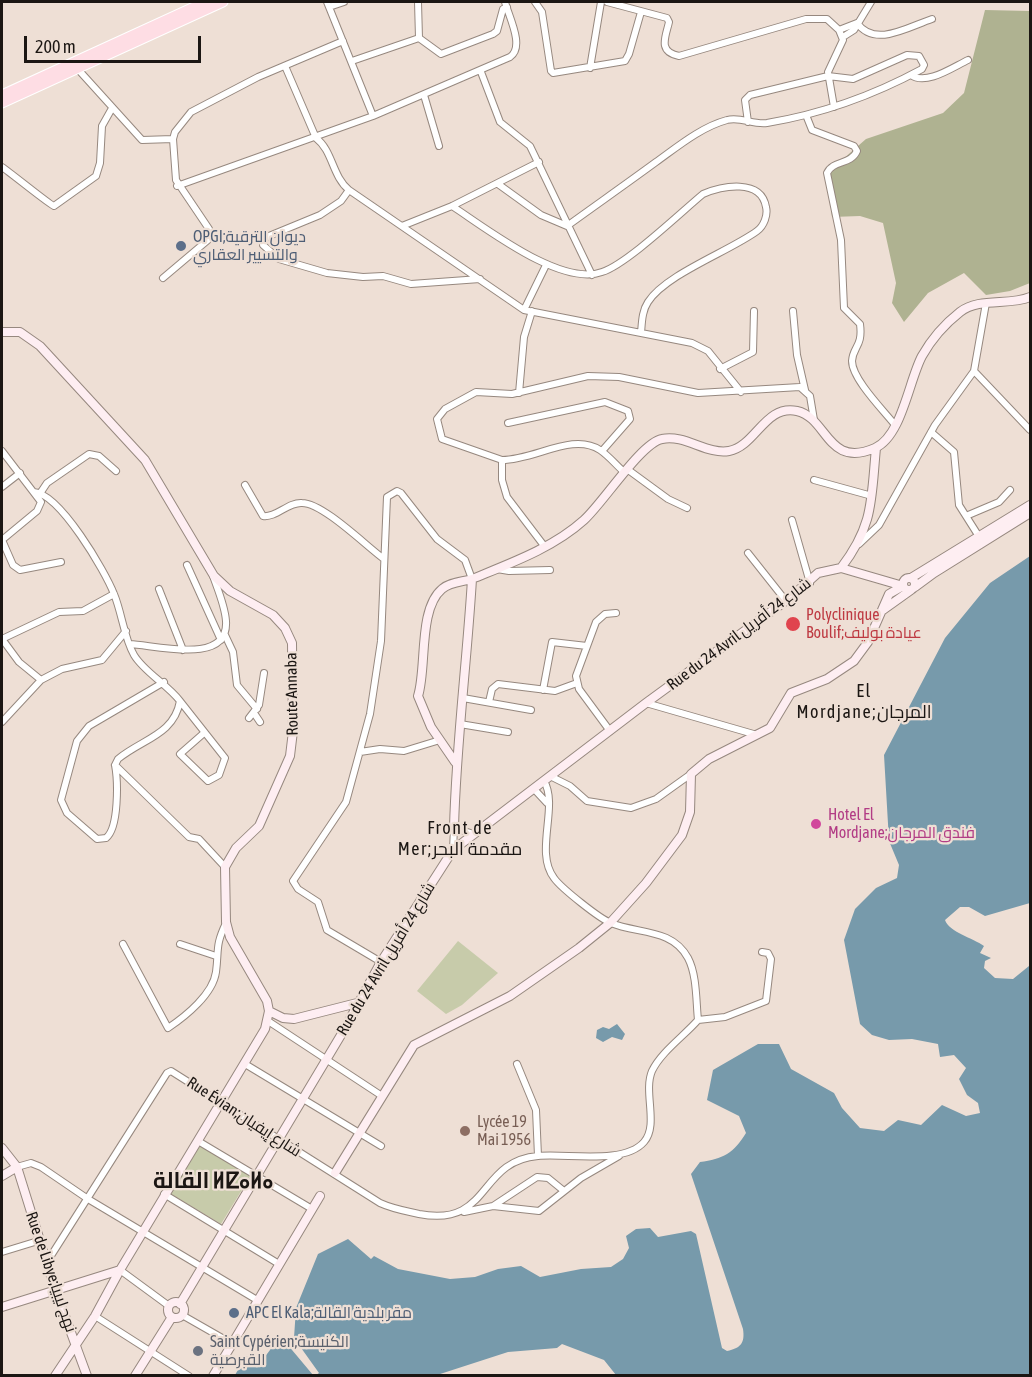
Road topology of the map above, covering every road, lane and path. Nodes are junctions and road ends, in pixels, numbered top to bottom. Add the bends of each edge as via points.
1 (205, 2) edge
2 (223, 2) edge
3 (344, 2) edge
4 (418, 2) edge
5 (534, 2) edge
6 (602, 2) edge
7 (607, 2) edge
8 (872, 2) edge
9 (328, 4) edge
10 (506, 4) edge
11 (642, 12) junction
12 (932, 19) dead end
13 (857, 23) junction
14 (839, 30) junction
15 (843, 37) junction
16 (419, 38) junction
17 (343, 41) junction
18 (968, 60) dead end
19 (352, 62) junction
20 (74, 65) junction
21 (285, 66) junction
22 (590, 68) junction
23 (481, 72) junction
24 (911, 75) junction
25 (828, 76) junction
26 (2, 94) edge
27 (424, 95) junction
28 (2, 103) edge
29 (834, 107) junction
30 (111, 110) junction
31 (806, 115) junction
32 (373, 116) junction
33 (748, 122) junction
34 (316, 138) junction
35 (173, 139) junction
36 (439, 146) dead end
37 (539, 162) junction
38 (2, 167) edge
39 (498, 184) junction
40 (177, 186) junction
41 (349, 190) junction
42 (452, 206) junction
43 (402, 226) junction
44 (567, 226) junction
45 (546, 265) junction
46 (592, 275) junction
47 (163, 278) dead end
48 (480, 279) junction
49 (1030, 297) edge
50 (986, 303) junction
51 (524, 310) junction
52 (754, 311) dead end
53 (793, 311) dead end
54 (532, 312) junction
55 (2, 332) edge
56 (641, 333) junction
57 (720, 369) junction
58 (974, 371) junction
59 (805, 390) junction
60 (741, 392) junction
61 (519, 393) junction
62 (814, 420) junction
63 (508, 423) dead end
64 (895, 425) junction
65 (1030, 430) edge
66 (931, 432) junction
67 (876, 448) junction
68 (2, 451) edge
69 (602, 451) junction
70 (502, 460) junction
71 (116, 471) dead end
72 (626, 471) junction
73 (20, 473) junction
74 (814, 480) dead end
75 (245, 485) dead end
76 (2, 486) edge
77 (1010, 490) dead end
78 (38, 492) junction
79 (872, 496) junction
80 (1030, 505) edge
81 (687, 508) dead end
82 (1030, 513) edge
83 (966, 516) junction
84 (792, 520) dead end
85 (978, 536) junction
86 (859, 544) junction
87 (545, 547) junction
88 (748, 554) dead end
89 (384, 559) junction
90 (61, 562) dead end
91 (187, 565) dead end
92 (841, 568) junction
93 (497, 569) junction
94 (550, 570) dead end
95 (213, 574) junction
96 (472, 579) junction
97 (810, 583) junction
98 (910, 584) junction
99 (159, 589) dead end
100 (114, 594) junction
101 (786, 601) junction
102 (616, 612) dead end
103 (126, 631) junction
104 (223, 638) junction
105 (2, 639) edge
106 (130, 644) junction
107 (587, 646) junction
108 (183, 650) junction
109 (264, 673) dead end
110 (41, 680) junction
111 (164, 682) junction
112 (577, 683) junction
113 (543, 690) junction
114 (463, 698) junction
115 (180, 701) junction
116 (489, 702) junction
117 (646, 703) junction
118 (531, 710) dead end
119 (254, 713) junction
120 (2, 722) edge
121 (260, 722) dead end
122 (460, 724) junction
123 (610, 731) junction
124 (508, 732) dead end
125 (204, 733) junction
126 (757, 735) junction
127 (440, 740) junction
128 (360, 752) junction
129 (455, 762) junction
130 (115, 765) junction
131 (691, 774) junction
132 (547, 778) junction
133 (534, 789) junction
134 (547, 803) junction
135 (454, 828) junction
136 (474, 834) junction
137 (453, 850) junction
138 (225, 867) junction
139 (226, 922) junction
140 (610, 923) junction
141 (123, 944) dead end
142 (180, 944) dead end
143 (762, 952) dead end
144 (216, 956) junction
145 (381, 962) junction
146 (357, 1003) junction
147 (269, 1011) junction
148 (698, 1020) junction
149 (268, 1021) junction
150 (326, 1059) junction
151 (245, 1064) junction
152 (517, 1064) dead end
153 (382, 1096) junction
154 (302, 1099) junction
155 (221, 1105) junction
156 (359, 1133) junction
157 (278, 1139) junction
158 (198, 1141) junction
159 (381, 1146) dead end
160 (2, 1148) edge
161 (619, 1155) junction
162 (538, 1156) junction
163 (16, 1167) junction
164 (335, 1173) junction
165 (2, 1176) edge
166 (256, 1176) junction
167 (564, 1191) junction
168 (164, 1194) junction
169 (320, 1196) dead end
170 (88, 1199) junction
171 (493, 1206) junction
172 (312, 1209) junction
173 (459, 1214) junction
174 (223, 1231) junction
175 (142, 1232) junction
176 (38, 1241) junction
177 (2, 1252) edge
178 (47, 1262) junction
179 (279, 1264) junction
180 (201, 1267) junction
181 (120, 1270) junction
182 (55, 1289) junction
183 (257, 1300) junction
184 (180, 1304) junction
185 (169, 1306) junction
186 (2, 1307) edge
187 (182, 1314) junction
188 (95, 1316) junction
189 (171, 1317) junction
190 (231, 1343) junction
191 (77, 1344) junction
192 (150, 1352) junction
193 (56, 1376) edge
194 (87, 1376) edge
195 (135, 1376) edge
196 (189, 1376) edge
197 (213, 1376) edge

1 - 20 main road
2 - 20 main road
3 - 9 street
4 - 16 street
5 - 22 street via 542,12 550,71
6 - 22 street
7 - 11 street
8 - 13 street
9 - 17 street
10 - 16 street via 493,34 441,54
10 - 23 street via 517,50
11 - 14 street via 668,20 664,45 679,56 814,17 827,19
11 - 22 street via 628,58
12 - 13 street via 878,37 866,34
13 - 14 street
13 - 15 street
14 - 15 street
15 - 25 street
16 - 19 street
17 - 19 street
17 - 21 street
18 - 24 street via 927,78 919,80
19 - 32 street
20 - 26 main road
20 - 28 main road
20 - 30 street
21 - 34 street
21 - 35 street via 191,112
23 - 27 street
23 - 37 street via 500,122 531,146
24 - 25 street via 924,65 915,54 853,79
24 - 29 street
25 - 29 street
25 - 33 street via 749,96
27 - 32 street
27 - 36 street
29 - 31 street
30 - 35 street via 141,140
30 - 38 street via 102,126 96,176 54,206
31 - 33 street via 765,123
31 - 64 street via 812,130 856,148 855,156 831,166 827,173 841,240 844,308 860,324 861,343 853,358 854,369
32 - 34 street
33 - 44 street via 724,121 688,140
34 - 40 street
34 - 41 street via 338,180
35 - 40 street
37 - 39 street
37 - 44 street
39 - 42 street
39 - 44 street via 541,215
40 - 47 street via 209,229 209,237
41 - 43 street
41 - 48 street via 334,207 269,236 263,245 279,259 327,273 384,276 404,284
42 - 43 street
42 - 45 street
43 - 48 street
44 - 46 street
45 - 46 street
45 - 51 street
46 - 56 street via 618,263 703,194 739,186 761,195 766,220 759,231 657,291 644,309
48 - 51 street
49 - 50 street
50 - 58 street
50 - 64 street via 962,310 931,343
51 - 54 street
52 - 57 street via 753,352
53 - 59 street
54 - 56 street
54 - 61 street via 522,348
55 - 95 street, Route Annaba via 20,332 34,340 126,436 145,460
56 - 57 street via 701,346
57 - 60 street
58 - 65 street
58 - 66 street
59 - 60 street via 789,387
59 - 62 street
60 - 61 street via 698,393 605,374
61 - 70 street via 476,392 445,409 437,419 439,434 447,441
62 - 67 street via 822,434 843,451
62 - 72 street via 800,412 778,413 730,451 673,438 661,439
63 - 69 street via 610,402 628,411 630,419
64 - 67 street
66 - 83 street via 954,452 959,505
66 - 86 street via 879,525
67 - 79 street
68 - 73 street
69 - 70 street via 582,442 521,460
69 - 72 street
70 - 87 street via 507,497
71 - 78 street via 99,456 89,454
72 - 81 street
72 - 87 street via 584,519
73 - 76 street
73 - 78 street
74 - 79 street
75 - 89 street via 263,516 291,504 312,504
77 - 83 street via 999,502
78 - 90 street via 40,507 4,537 2,544 20,570
78 - 100 street via 63,513 103,569
79 - 86 street
80 - 85 street
82 - 98 street
83 - 85 street
84 - 97 street
85 - 98 street
86 - 92 street
87 - 93 street
88 - 101 street
89 - 96 street via 385,503 397,491 437,539 465,560
89 - 128 street via 381,641 373,702
91 - 104 street
92 - 97 street, Rue du 24 Avril شارع 24 أفريل via 818,573
92 - 98 street
93 - 94 street
93 - 96 street
95 - 104 street via 225,613
95 - 138 street, Route Annaba via 230,591 279,621 288,634 292,654 290,756 259,826 236,848
96 - 114 street
96 - 127 street via 442,589 429,612 418,696
97 - 101 street, Rue du 24 Avril شارع 24 أفريل
98 - 126 street via 889,594 868,642 854,661 827,678 790,693 770,728
99 - 108 street
100 - 103 street
100 - 105 street via 83,610 59,612
101 - 117 street, Rue du 24 Avril شارع 24 أفريل
102 - 107 street via 599,617
103 - 106 street
103 - 110 street via 102,660 62,669
104 - 108 street via 212,647
104 - 119 street via 234,652 237,685
105 - 110 street via 19,662
106 - 108 street
106 - 111 street via 136,658
107 - 112 street
107 - 113 street via 552,642
109 - 119 street
110 - 120 street
111 - 115 street
111 - 130 street via 89,726 77,741 61,800 67,813 100,840 113,831
112 - 113 street via 558,691
112 - 123 street
113 - 116 street via 498,684 492,688
114 - 116 street
114 - 122 street
115 - 125 street
115 - 130 street via 170,726 124,754
116 - 118 street
117 - 123 street, Rue du 24 Avril شارع 24 أفريل
117 - 126 street
119 - 121 street
122 - 124 street
122 - 129 street
123 - 132 street, Rue du 24 Avril شارع 24 أفريل
125 - 125 street via 225,758 219,775 208,781 180,754
126 - 131 street via 709,759
127 - 128 street via 404,751
127 - 129 street
128 - 145 street via 346,802 293,881 318,902 327,930
129 - 135 street
130 - 138 street via 158,809 189,837 199,839
131 - 132 street via 656,799 631,808 587,801 570,786
131 - 140 street via 690,812 682,835
132 - 133 street, Rue du 24 Avril شارع 24 أفريل
132 - 134 street
133 - 134 street
133 - 136 street, Rue du 24 Avril شارع 24 أفريل
134 - 140 street via 546,854 550,873
135 - 136 street
135 - 137 street
136 - 137 street, Rue du 24 Avril شارع 24 أفريل
137 - 145 street, Rue du 24 Avril شارع 24 أفريل
138 - 139 street
139 - 144 street via 216,943
139 - 147 street via 234,946 262,990
140 - 148 street via 663,936 678,945 691,967
140 - 153 street via 510,996 418,1042
141 - 144 street via 168,1028 208,991 216,973
142 - 144 street
143 - 148 street via 771,959 766,1001 725,1017
145 - 146 street, Rue du 24 Avril شارع 24 أفريل
146 - 147 street via 294,1019
146 - 150 street, Rue du 24 Avril شارع 24 أفريل
147 - 149 street
148 - 161 street, Rue Évian;شارع إيفيان via 652,1072 645,1142
149 - 150 street
149 - 151 street
150 - 153 street
150 - 154 street, Rue du 24 Avril شارع 24 أفريل
151 - 154 street
151 - 155 street
152 - 162 street via 536,1110
153 - 156 street
154 - 156 street
154 - 157 street, Rue du 24 Avril شارع 24 أفريل
155 - 157 street, Rue Évian;شارع إيفيان
155 - 158 street
155 - 170 street, Rue Évian;شارع إيفيان via 175,1072 167,1073
156 - 159 street
156 - 164 street
157 - 164 street, Rue Évian;شارع إيفيان
157 - 166 street, Rue du 24 Avril شارع 24 أفريل
158 - 166 street
158 - 168 street
160 - 163 street, Rue de Libye;نهج ليبيا
161 - 162 street, Rue Évian;شارع إيفيان
161 - 167 street, Rue Évian;شارع إيفيان
162 - 173 street, Rue Évian;شارع إيفيان via 519,1160 493,1177 474,1204
163 - 165 street
163 - 170 street via 35,1164
163 - 176 street, Rue de Libye;نهج ليبيا
164 - 173 street, Rue Évian;شارع إيفيان via 387,1207 439,1217
166 - 172 street
166 - 174 street, Rue du 24 Avril شارع 24 أفريل
167 - 171 street, Rue Évian;شارع إيفيان via 538,1211
167 - 171 street, Rue Évian;شارع إيفيان via 548,1178 537,1177
168 - 174 street
168 - 175 street
169 - 172 street
170 - 175 street
170 - 178 street, Rue Évian;شارع إيفيان
171 - 173 street, Rue Évian;شارع إيفيان
172 - 179 street
174 - 179 street
174 - 180 street, Rue du 24 Avril شارع 24 أفريل
175 - 180 street
175 - 181 street
176 - 177 street
176 - 178 street, Rue de Libye;نهج ليبيا
178 - 182 street, Rue de Libye;نهج ليبيا
179 - 183 street
180 - 183 street
180 - 184 street, Rue du 24 Avril شارع 24 أفريل
181 - 182 street
181 - 185 street
181 - 188 street
182 - 186 street
182 - 191 street, Rue de Libye;نهج ليبيا
183 - 190 street
184 - 185 street
184 - 187 street
185 - 189 street
187 - 189 street via 179,1318
187 - 190 street
188 - 191 street
188 - 192 street
189 - 192 street
190 - 197 street
191 - 193 street
191 - 194 street, Rue de Libye;نهج ليبيا
192 - 195 street
192 - 196 street

